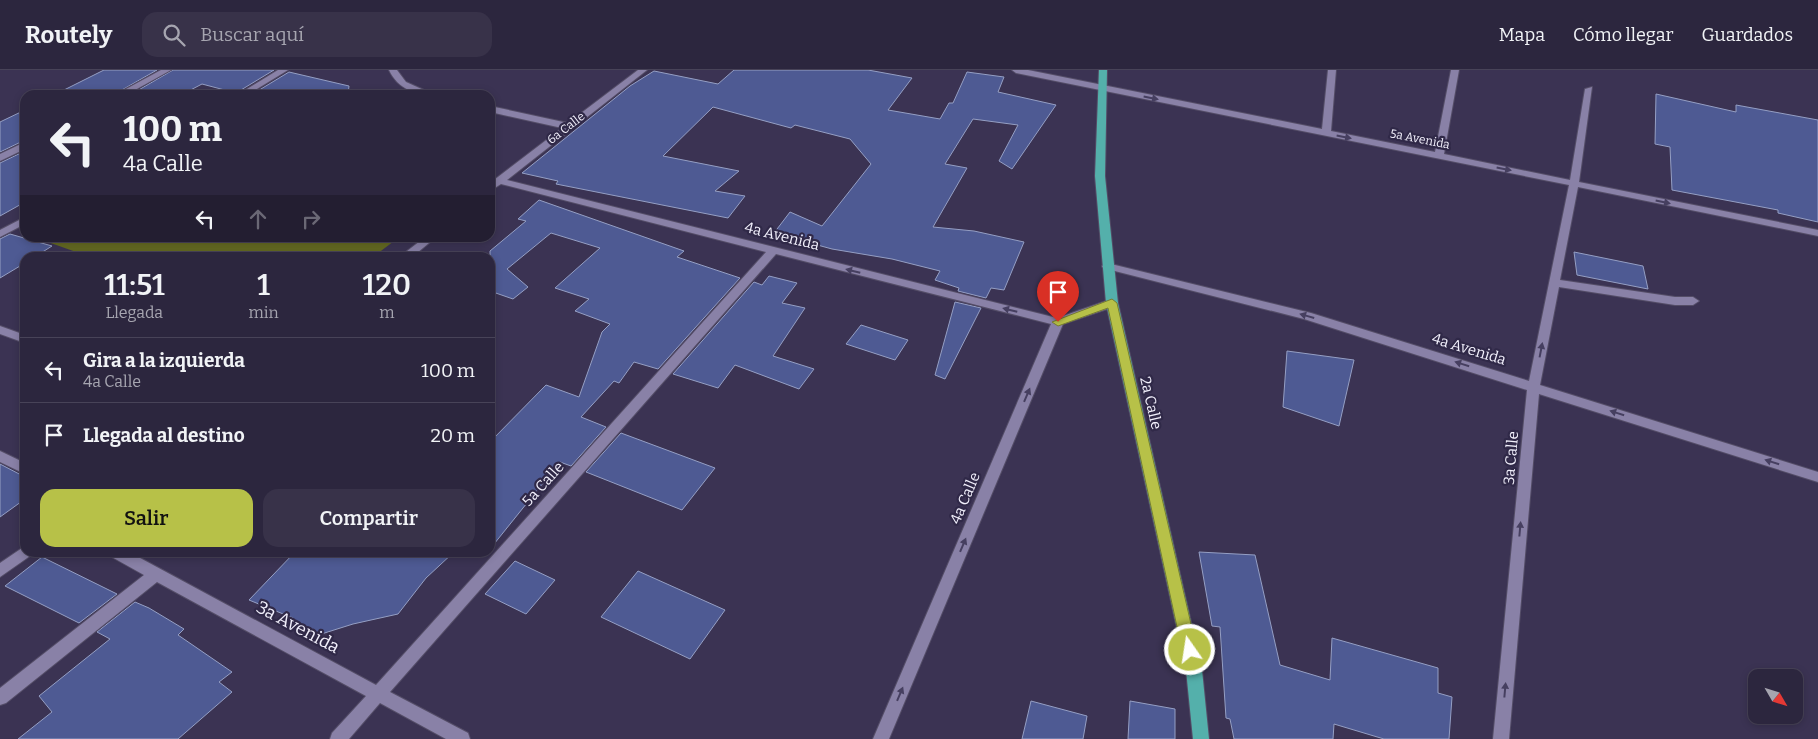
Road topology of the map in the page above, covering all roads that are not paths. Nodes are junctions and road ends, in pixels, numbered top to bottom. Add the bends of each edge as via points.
1 (167, 70) edge
2 (284, 70) edge
3 (393, 70) edge
4 (643, 70) edge
5 (1016, 70) edge
6 (1104, 70) edge
7 (1332, 70) edge
8 (1456, 70) edge
9 (1103, 88) junction
10 (1589, 89) dead end
11 (129, 90) edge
12 (250, 90) edge
13 (417, 90) edge
14 (495, 111) edge
15 (567, 126) junction
16 (1326, 133) junction
17 (20, 148) edge
18 (1439, 156) junction
19 (0, 158) edge
20 (499, 181) junction
21 (1574, 183) junction
22 (495, 184) edge
23 (20, 223) edge
24 (1818, 233) edge
25 (0, 234) edge
26 (425, 242) edge
27 (773, 251) junction
28 (412, 252) edge
29 (1107, 266) junction
30 (1554, 283) junction
31 (1694, 301) dead end
32 (1112, 303) junction
33 (1058, 322) junction
34 (0, 330) edge
35 (20, 337) edge
36 (1534, 386) junction
37 (0, 456) edge
38 (20, 466) edge
39 (1818, 477) edge
40 (20, 556) edge
41 (124, 557) edge
42 (0, 571) edge
43 (156, 574) junction
44 (378, 693) junction
45 (0, 698) edge
46 (338, 739) edge
47 (462, 739) edge
48 (880, 739) edge
49 (1201, 739) edge
50 (1501, 739) edge

1 - 11 street
2 - 12 street
3 - 13 street via 396,79
4 - 15 street, 6a Calle
5 - 9 street, 5a Avenida
6 - 9 main road, 2a Calle
7 - 16 street
8 - 18 street
9 -> 16 street, 5a Avenida
9 - 29 main road, 2a Calle via 1100,176
10 - 21 street, 3a Calle
14 - 15 street
15 - 20 street, 6a Calle
16 -> 18 street, 5a Avenida
17 - 19 street
18 -> 21 street, 5a Avenida
20 - 22 street, 6a Calle
20 - 27 street, 4a Avenida
21 -> 24 street, 5a Avenida
21 - 30 street, 3a Calle
23 - 25 street
26 - 28 street
33 -> 27 street, 4a Avenida
27 - 44 street, 5a Calle
29 - 32 main road, 2a Calle
36 -> 29 street, 4a Avenida via 1307,316
30 - 31 street
36 -> 30 street, 3a Calle
32 - 33 street
32 - 49 main road, 2a Calle via 1194,670
48 -> 33 street, 4a Calle
34 - 35 street
39 -> 36 street, 4a Avenida
50 -> 36 street, 3a Calle
37 - 38 street
40 - 42 street
41 - 43 street, 3a Avenida
43 - 44 street, 3a Avenida
43 - 45 street
44 - 46 street, 5a Calle
44 - 47 street, 3a Avenida

